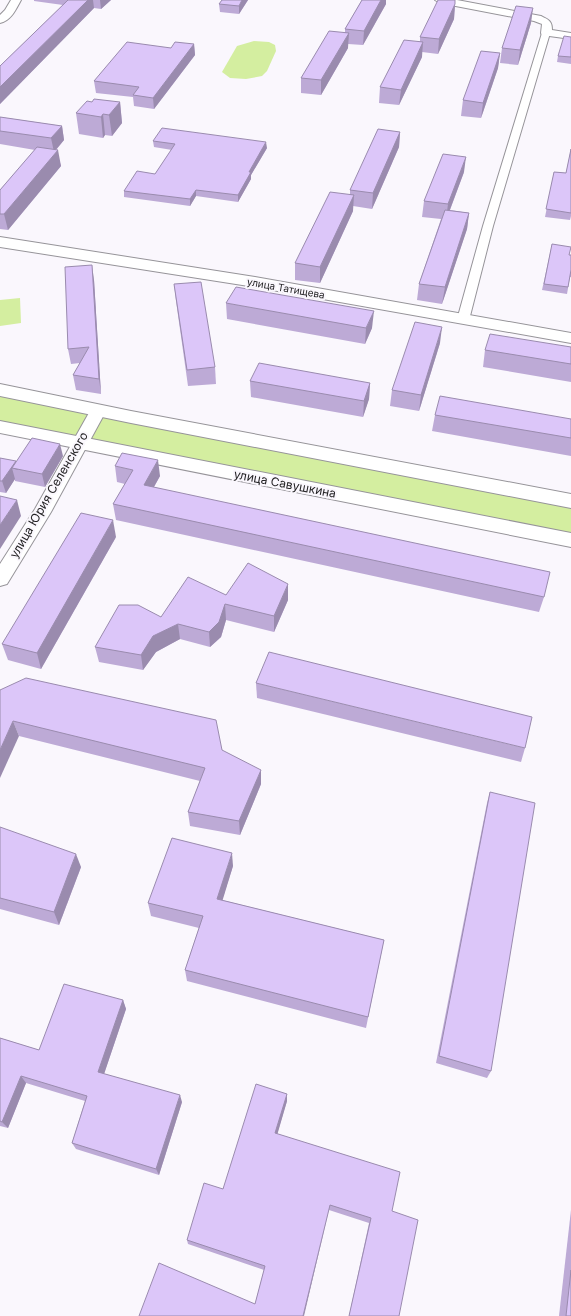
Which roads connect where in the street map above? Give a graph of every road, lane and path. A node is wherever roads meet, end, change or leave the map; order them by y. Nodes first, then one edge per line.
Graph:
1 (16, 0) edge
2 (440, 0) edge
3 (0, 20) edge
4 (546, 33) junction
5 (571, 36) edge
6 (0, 242) edge
7 (463, 320) junction
8 (571, 338) edge
9 (0, 390) edge
10 (98, 411) junction
11 (0, 427) edge
12 (80, 444) junction
13 (571, 501) edge
14 (571, 540) edge
15 (0, 579) edge

1 - 3 street
2 - 4 street
4 - 5 street
4 - 7 street
6 - 7 main road, улица Татищева
7 - 8 main road, улица Татищева
9 - 10 main road
10 - 12 street, улица Юрия Селенского
10 - 13 main road
11 - 12 main road, улица Савушкина
12 - 14 main road, улица Савушкина
12 - 15 street, улица Юрия Селенского

